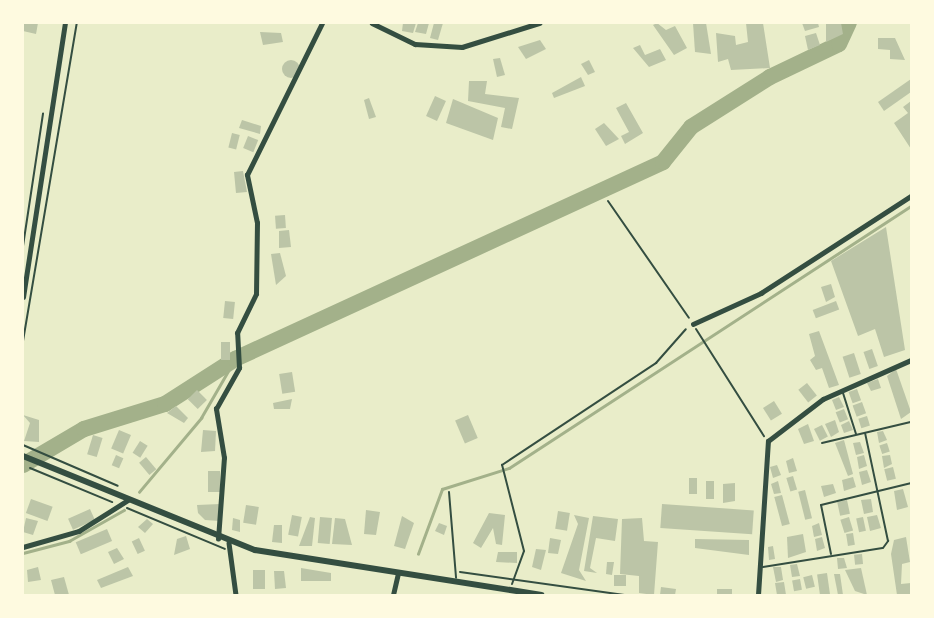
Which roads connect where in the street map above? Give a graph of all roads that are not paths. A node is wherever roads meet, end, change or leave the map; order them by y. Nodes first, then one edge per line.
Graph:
1 (65, 23) edge
2 (322, 23) edge
3 (372, 23) edge
4 (539, 23) edge
5 (911, 196) edge
6 (25, 272) edge
7 (23, 297) edge
8 (694, 325) road end
9 (911, 360) edge
10 (842, 390) junction
11 (911, 422) edge
12 (865, 433) junction
13 (856, 435) junction
14 (822, 443) dead end
15 (24, 456) edge
16 (911, 483) edge
17 (877, 489) junction
18 (449, 492) dead end
19 (128, 500) junction
20 (218, 539) junction
21 (229, 543) junction
22 (23, 547) edge
23 (831, 555) junction
24 (762, 568) junction
25 (401, 574) junction
26 (456, 582) junction
27 (236, 595) edge
28 (393, 595) edge
29 (541, 595) edge
30 (758, 595) edge

1 - 6 street
2 - 20 street
3 - 4 street
5 - 8 street
6 - 7 street
9 - 10 street
10 - 13 lane
10 - 24 street
11 - 12 lane
12 - 13 lane
12 - 17 lane
13 - 14 lane
15 - 19 main road
16 - 17 lane
17 - 23 lane
17 - 23 lane
18 - 26 lane
19 - 20 main road
19 - 22 street
20 - 21 main road
21 - 25 main road
21 - 27 street
23 - 24 lane
24 - 30 street
25 - 26 main road
25 - 28 street
26 - 29 main road

